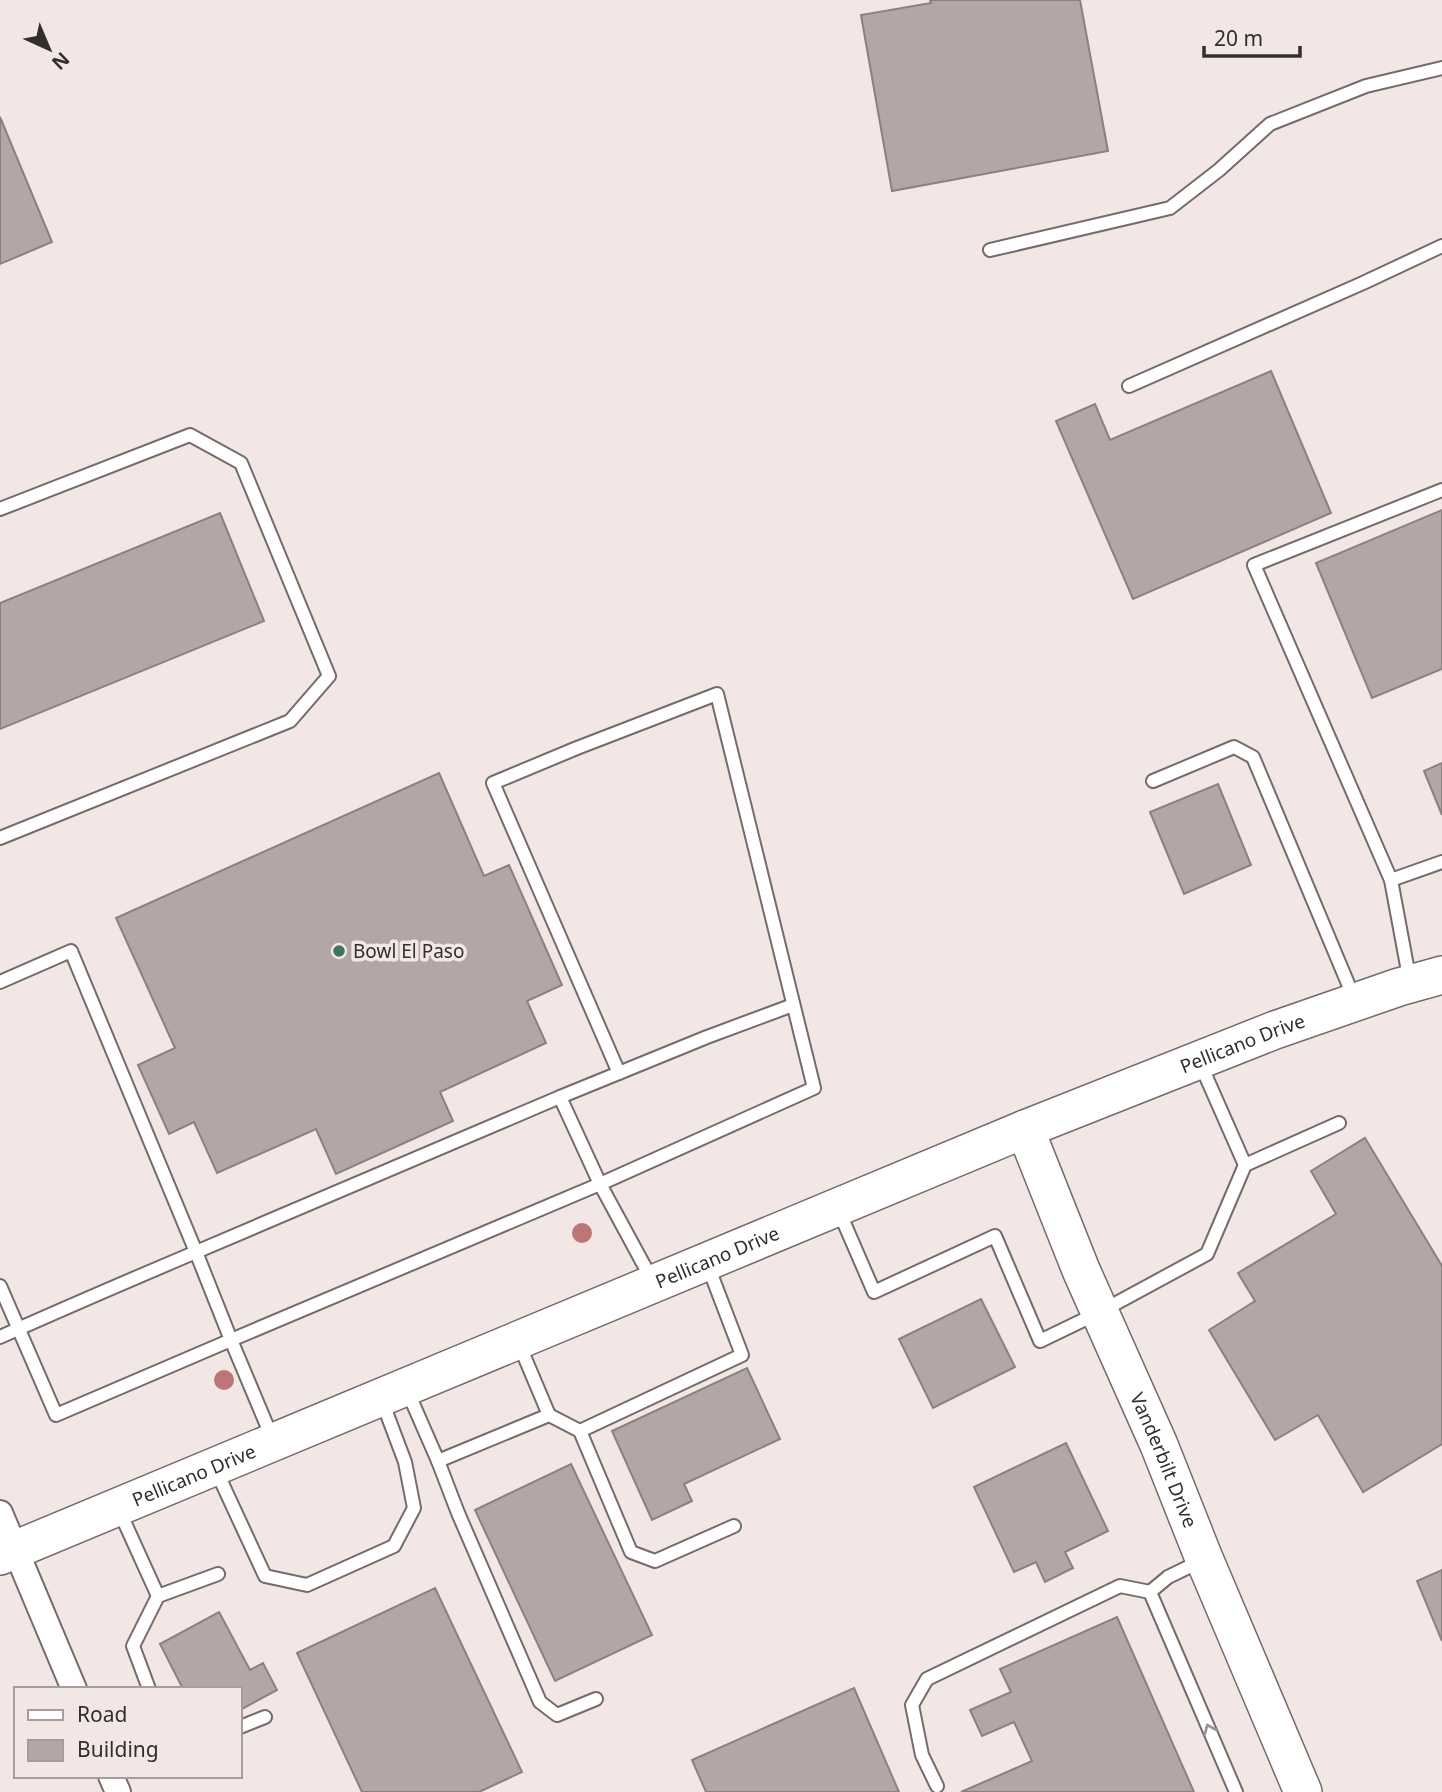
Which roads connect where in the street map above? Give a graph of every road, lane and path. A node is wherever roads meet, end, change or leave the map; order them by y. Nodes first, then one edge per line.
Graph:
1 (1442, 68) edge
2 (1442, 246) edge
3 (990, 250) dead end
4 (1129, 386) dead end
5 (1442, 490) edge
6 (0, 509) edge
7 (1153, 780) dead end
8 (0, 838) edge
9 (1442, 862) edge
10 (1391, 880) junction
11 (1426, 979) edge
12 (0, 982) edge
13 (1356, 1002) junction
14 (793, 1005) junction
15 (1199, 1060) junction
16 (619, 1073) junction
17 (559, 1097) junction
18 (1339, 1123) dead end
19 (1025, 1129) junction
20 (1245, 1165) junction
21 (600, 1184) junction
22 (837, 1208) junction
23 (196, 1252) junction
24 (706, 1262) junction
25 (654, 1284) junction
26 (0, 1286) edge
27 (1100, 1312) junction
28 (18, 1329) junction
29 (0, 1338) edge
30 (231, 1339) junction
31 (517, 1340) junction
32 (393, 1392) junction
33 (549, 1415) junction
34 (580, 1431) junction
35 (274, 1442) junction
36 (438, 1461) junction
37 (215, 1466) junction
38 (117, 1507) junction
39 (0, 1513) edge
40 (734, 1526) dead end
41 (8, 1553) edge
42 (1204, 1560) junction
43 (218, 1574) dead end
44 (1150, 1592) junction
45 (158, 1596) junction
46 (73, 1687) edge
47 (148, 1687) edge
48 (596, 1699) dead end
49 (265, 1717) dead end
50 (242, 1726) edge
51 (937, 1786) dead end
52 (1236, 1792) edge
53 (1303, 1792) edge

1 - 3 lane
2 - 4 lane
5 - 10 lane
6 - 8 lane
7 - 13 lane
9 - 10 lane
10 - 11 lane
11 - 13 street, Pellicano Drive
12 - 23 lane
13 - 15 street, Pellicano Drive
14 - 16 lane
14 - 16 lane
14 - 21 lane
15 - 19 street, Pellicano Drive
15 - 20 lane
16 - 17 lane
17 - 21 lane
17 - 23 lane
18 - 20 lane
19 - 22 street, Pellicano Drive
19 - 27 street, Vanderbilt Drive
20 - 27 lane
21 - 25 lane
21 - 30 lane
22 - 24 street, Pellicano Drive
22 - 27 lane
23 - 28 lane
23 - 30 lane
24 - 25 street, Pellicano Drive
24 - 34 lane
25 - 31 street, Pellicano Drive
26 - 28 lane
27 - 42 street, Vanderbilt Drive
28 - 29 lane
28 - 30 lane
30 - 35 lane
31 - 32 street, Pellicano Drive
31 - 33 lane
32 - 35 street, Pellicano Drive
32 - 36 lane
32 - 37 lane
33 - 34 lane
33 - 36 lane
34 - 40 lane
35 - 37 street, Pellicano Drive
36 - 48 lane
37 - 38 street, Pellicano Drive
38 - 41 street, Pellicano Drive
38 - 45 lane
39 - 41 street
41 - 46 street
42 - 44 lane
42 - 53 street, Vanderbilt Drive
43 - 45 lane
44 - 51 lane
52 -> 44 lane
45 - 47 lane
49 - 50 lane

